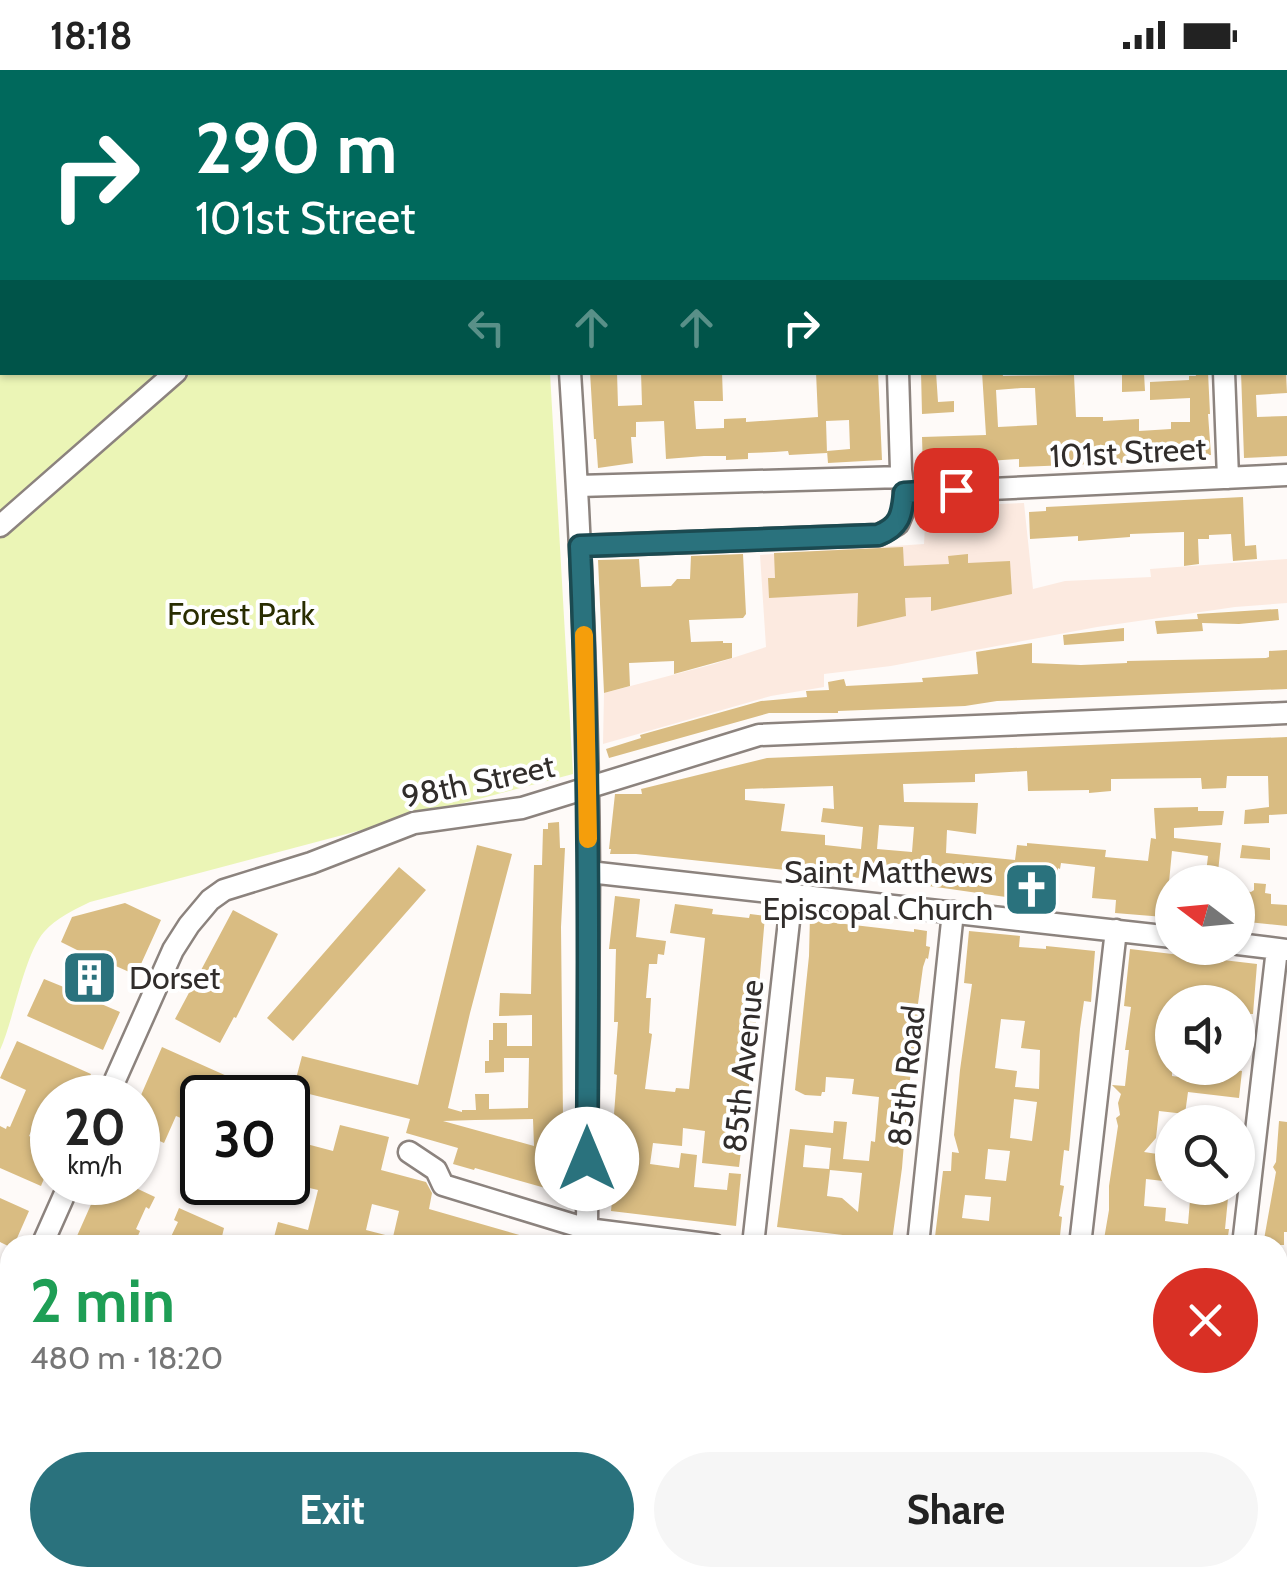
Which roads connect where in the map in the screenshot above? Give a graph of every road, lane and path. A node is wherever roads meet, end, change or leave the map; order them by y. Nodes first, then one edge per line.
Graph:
1 (173, 375) edge
2 (570, 375) edge
3 (898, 375) edge
4 (1224, 375) edge
5 (1287, 476) edge
6 (1228, 478) junction
7 (903, 485) junction
8 (578, 486) junction
9 (0, 526) edge
10 (580, 546) junction
11 (1287, 713) edge
12 (587, 786) junction
13 (589, 872) junction
14 (792, 894) junction
15 (953, 912) junction
16 (1116, 930) junction
17 (1155, 935) edge
18 (1255, 946) edge
19 (1282, 950) edge
20 (117, 1075) edge
21 (409, 1152) dead end
22 (60, 1205) edge
23 (46, 1235) edge
24 (580, 1235) edge
25 (586, 1235) edge
26 (754, 1235) edge
27 (919, 1235) edge
28 (1081, 1235) edge
29 (1244, 1235) edge

1 - 9 street
2 - 8 street
3 - 7 street
4 - 6 street
5 - 6 street, 101st Street
6 - 7 street, 101st Street
7 - 8 street, 101st Street
7 - 10 street
8 - 10 street
10 - 12 street
11 - 12 street, 98th Street
12 - 13 street
12 - 20 street, 98th Street
13 - 14 street
13 - 25 street
14 - 15 street
14 - 26 street, 85th Avenue
15 - 16 street
15 - 27 street, 85th Road
16 - 17 street
16 - 28 street
18 - 19 street
19 - 29 street
21 - 24 street
22 - 23 street

